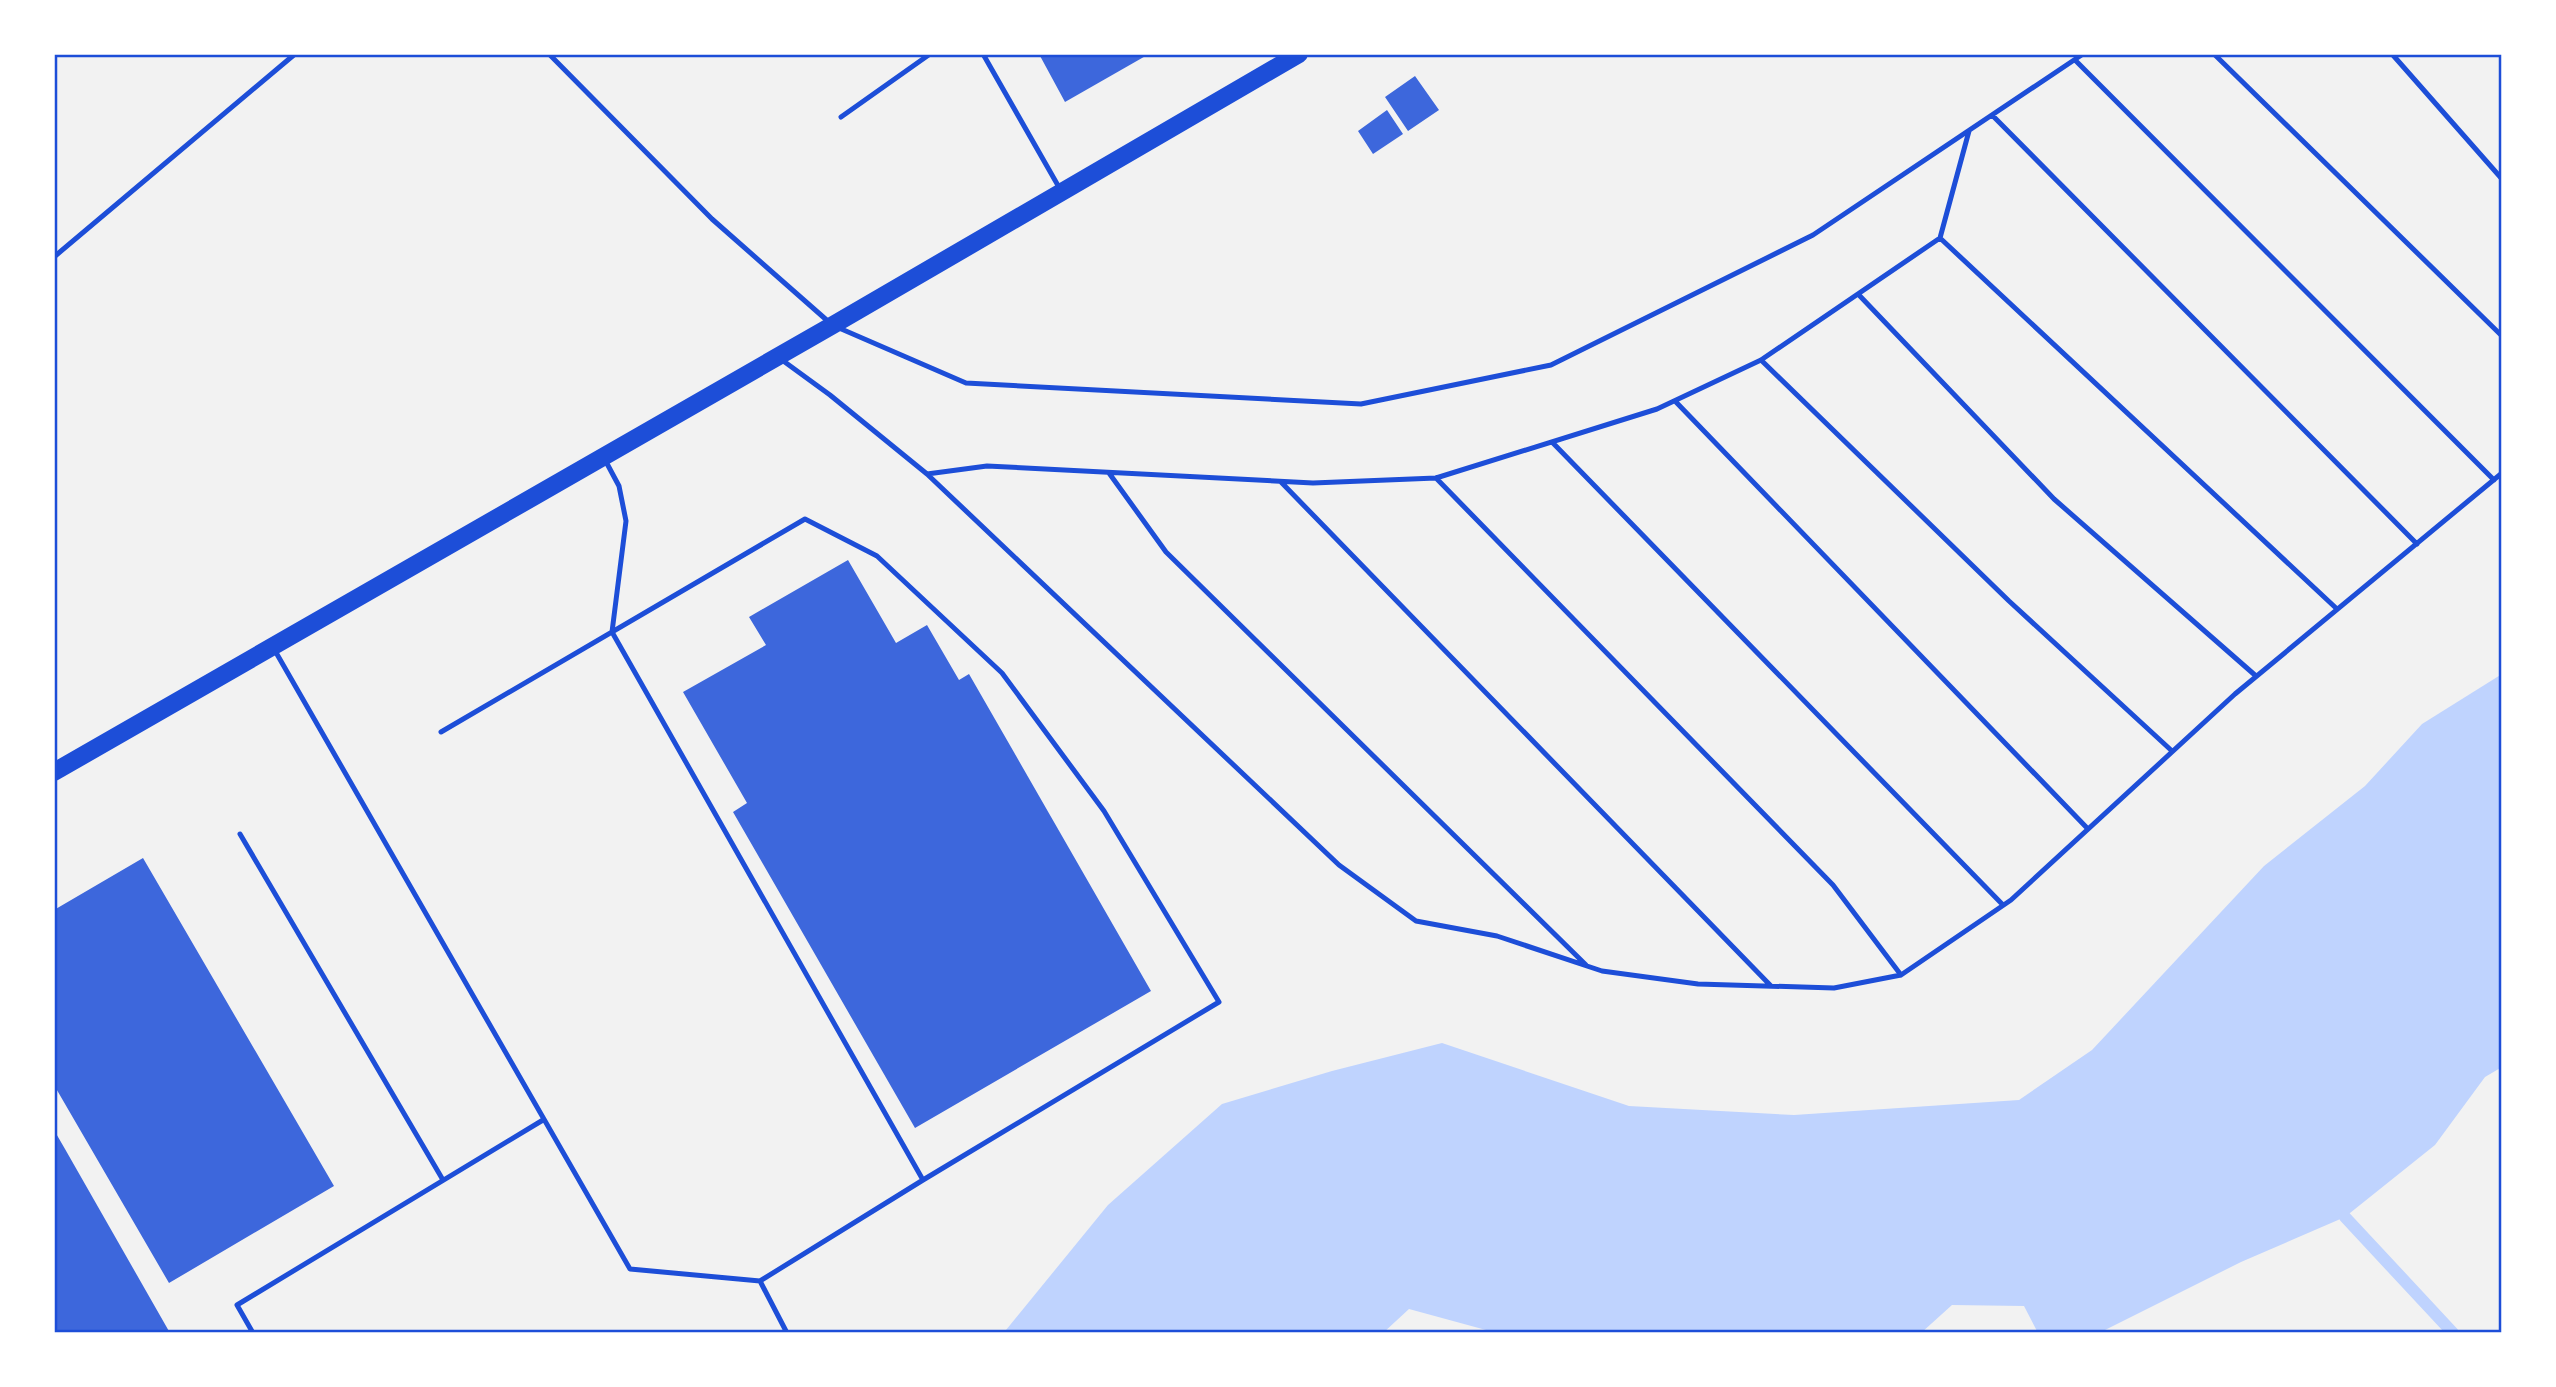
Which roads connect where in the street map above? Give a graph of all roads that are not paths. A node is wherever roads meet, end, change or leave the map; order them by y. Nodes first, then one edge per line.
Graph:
1 (295, 54) edge
2 (550, 54) edge
3 (930, 54) edge
4 (983, 54) edge
5 (1299, 54) edge
6 (2083, 54) edge
7 (2214, 54) edge
8 (2392, 54) edge
9 (2075, 60) junction
10 (1992, 115) junction
11 (841, 117) dead end
12 (1970, 130) junction
13 (2502, 179) edge
14 (1062, 192) junction
15 (1940, 238) junction
16 (54, 257) edge
17 (1858, 294) junction
18 (833, 325) junction
19 (2502, 336) edge
20 (778, 356) junction
21 (1762, 360) junction
22 (1675, 401) junction
23 (1552, 442) junction
24 (603, 457) junction
25 (1109, 473) junction
26 (927, 474) junction
27 (2502, 474) edge
28 (1436, 478) junction
29 (2494, 480) junction
30 (1280, 482) junction
31 (2417, 544) junction
32 (2337, 609) junction
33 (612, 632) junction
34 (273, 646) junction
35 (2256, 676) junction
36 (441, 732) dead end
37 (2172, 751) junction
38 (54, 772) edge
39 (2088, 829) junction
40 (240, 834) dead end
41 (2003, 905) junction
42 (1586, 965) junction
43 (1901, 975) junction
44 (1771, 986) junction
45 (543, 1120) junction
46 (443, 1180) junction
47 (923, 1180) junction
48 (760, 1281) junction
49 (253, 1333) edge
50 (787, 1333) edge

1 - 16 lane
2 - 18 lane
3 - 11 lane
4 - 14 lane
5 - 14 main road
6 - 9 lane
7 - 19 lane
8 - 13 lane
9 - 10 lane
9 - 29 lane
10 - 12 lane
10 - 31 lane
12 - 15 lane
12 - 18 lane
14 - 18 main road
15 - 17 lane
15 - 32 lane
17 - 21 lane
17 - 35 lane
18 - 20 main road
20 - 24 main road
20 - 26 lane
21 - 22 lane
21 - 37 lane
22 - 23 lane
22 - 39 lane
23 - 28 lane
23 - 41 lane
24 - 33 lane
24 - 34 main road
25 - 26 lane
25 - 30 lane
25 - 42 lane
26 - 42 lane
27 - 29 lane
28 - 30 lane
28 - 43 lane
29 - 31 lane
30 - 44 lane
31 - 32 lane
32 - 35 lane
33 - 36 lane
33 - 47 lane
33 - 47 lane
34 - 38 main road
34 - 45 lane
35 - 37 lane
37 - 39 lane
39 - 41 lane
40 - 46 lane
41 - 43 lane
42 - 44 lane
43 - 44 lane
45 - 46 lane
45 - 48 lane
46 - 49 lane
47 - 48 lane
48 - 50 lane

